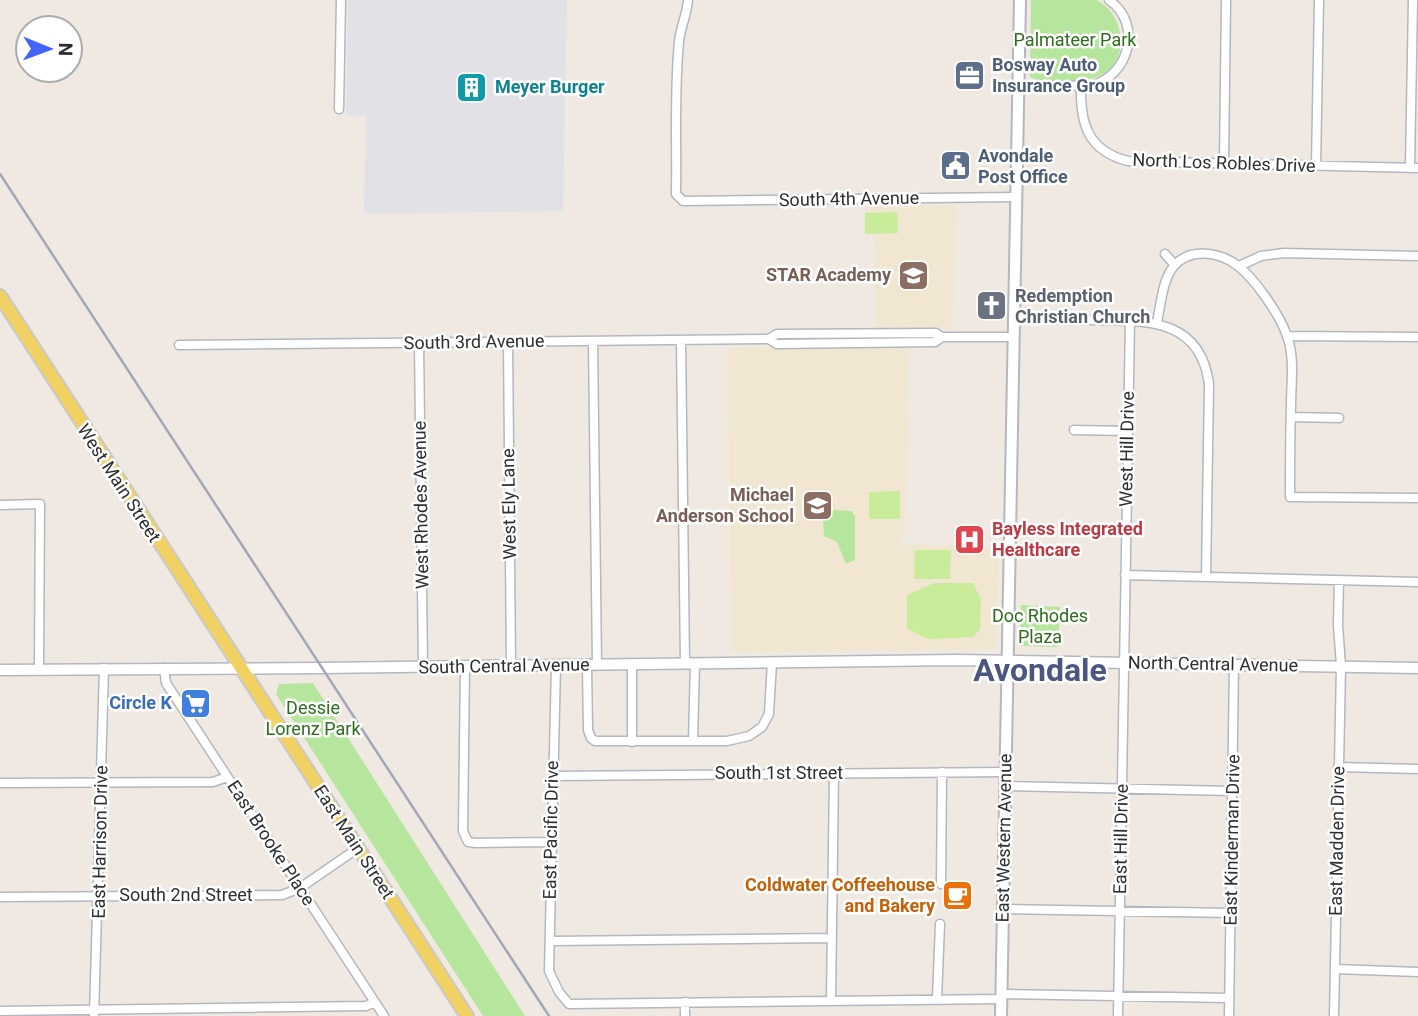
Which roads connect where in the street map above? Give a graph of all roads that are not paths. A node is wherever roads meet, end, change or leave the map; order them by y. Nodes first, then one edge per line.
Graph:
1 (341, 0) edge
2 (688, 0) edge
3 (1020, 0) edge
4 (1109, 0) edge
5 (1226, 0) edge
6 (1320, 0) edge
7 (1413, 0) edge
8 (1018, 85) junction
9 (1081, 86) junction
10 (339, 109) dead end
11 (1224, 163) junction
12 (1316, 166) junction
13 (1414, 167) edge
14 (1015, 197) junction
15 (1166, 254) dead end
16 (1418, 256) edge
17 (1175, 265) junction
18 (1239, 266) junction
19 (0, 296) edge
20 (1014, 318) junction
21 (1130, 321) junction
22 (1157, 322) junction
23 (1287, 336) junction
24 (1014, 337) junction
25 (1418, 337) edge
26 (681, 340) junction
27 (593, 341) junction
28 (508, 342) junction
29 (419, 343) junction
30 (180, 345) dead end
31 (1291, 417) junction
32 (1339, 418) dead end
33 (1074, 430) dead end
34 (1128, 431) junction
35 (1418, 498) edge
36 (0, 505) edge
37 (1125, 575) junction
38 (1206, 577) junction
39 (1339, 580) junction
40 (1418, 582) edge
41 (1008, 660) junction
42 (772, 662) junction
43 (1124, 662) junction
44 (632, 664) junction
45 (690, 664) junction
46 (1234, 664) junction
47 (556, 665) junction
48 (592, 665) junction
49 (465, 666) junction
50 (511, 666) junction
51 (1341, 666) junction
52 (423, 667) junction
53 (104, 668) junction
54 (164, 668) junction
55 (240, 668) junction
56 (1418, 668) edge
57 (39, 669) junction
58 (0, 670) edge
59 (632, 741) junction
60 (693, 741) junction
61 (1338, 767) junction
62 (1418, 769) edge
63 (942, 772) junction
64 (1006, 772) junction
65 (834, 773) junction
66 (552, 776) junction
67 (227, 777) junction
68 (101, 782) junction
69 (0, 783) edge
70 (1005, 786) junction
71 (1122, 789) junction
72 (1233, 791) junction
73 (551, 842) junction
74 (358, 848) junction
75 (941, 884) dead end
76 (300, 888) junction
77 (99, 896) junction
78 (0, 897) edge
79 (1003, 909) junction
80 (1120, 913) junction
81 (1231, 914) junction
82 (940, 924) dead end
83 (831, 939) junction
84 (550, 942) junction
85 (1335, 970) junction
86 (1418, 972) edge
87 (1001, 996) junction
88 (1119, 996) junction
89 (1229, 998) junction
90 (937, 999) junction
91 (831, 1000) junction
92 (375, 1002) junction
93 (685, 1002) junction
94 (0, 1011) edge
95 (94, 1013) edge
96 (384, 1016) edge
97 (467, 1016) edge
98 (685, 1016) edge
99 (1001, 1016) edge
100 (1118, 1016) edge
101 (1229, 1016) edge
102 (1335, 1016) edge

1 - 10 street
2 - 14 street, South 4th Avenue
3 - 8 main road
4 - 9 street
5 - 11 street
6 - 12 street
7 - 13 street
8 - 9 street
8 - 14 main road
9 - 11 street, North Los Robles Drive
11 - 12 street, North Los Robles Drive
12 - 13 street, North Los Robles Drive
14 - 20 main road, East Western Avenue
15 - 17 street
16 - 18 street
17 - 18 street
17 - 22 street
18 - 23 street
19 - 55 main road, West Main Street
20 - 21 street
20 - 24 main road, East Western Avenue
21 - 22 street
21 - 34 street, West Hill Drive
22 - 38 street
23 - 25 street
23 - 31 street
24 - 26 street, South 3rd Avenue
24 - 41 main road, East Western Avenue
26 - 27 street, South 3rd Avenue
26 - 45 street
27 - 28 street, South 3rd Avenue
27 - 48 street
28 - 29 street, South 3rd Avenue
28 - 50 street, West Ely Lane
29 - 30 street, South 3rd Avenue
29 - 52 street, West Rhodes Avenue
31 - 32 street
31 - 35 street
33 - 34 street
34 - 37 street, West Hill Drive
36 - 57 street
37 - 38 street
37 - 43 street, West Hill Drive
38 - 39 street
39 - 40 street
39 - 51 street, East Madden Drive
41 - 42 street, South Central Avenue
41 - 43 street, North Central Avenue
41 - 64 main road, East Western Avenue
42 - 45 street, South Central Avenue
42 - 60 street
43 - 46 street, North Central Avenue
43 - 71 street, East Hill Drive
44 - 45 street, South Central Avenue
44 - 48 street, South Central Avenue
44 - 59 street
45 - 60 street
46 - 51 street, North Central Avenue
46 - 72 street, East Kinderman Drive
47 - 48 street, South Central Avenue
47 - 50 street, South Central Avenue
47 - 66 street, East Pacific Drive
48 - 59 street
49 - 50 street, South Central Avenue
49 - 52 street, South Central Avenue
49 - 73 street
51 - 56 street, North Central Avenue
51 - 61 street, East Madden Drive
52 - 55 street, South Central Avenue
53 - 54 street, South Central Avenue
53 - 57 street, South Central Avenue
53 - 68 street, East Harrison Drive
54 - 55 street, South Central Avenue
54 - 67 street, East Brooke Place
55 - 74 main road, East Main Street
57 - 58 street, South Central Avenue
59 - 60 street
61 - 62 street
61 - 85 street, East Madden Drive
63 - 64 street, South 1st Street
63 - 65 street, South 1st Street
63 - 75 street
64 - 70 main road, East Western Avenue
65 - 66 street, South 1st Street
65 - 83 street
66 - 73 street, East Pacific Drive
67 - 68 street
67 - 76 street, East Brooke Place
68 - 69 street
68 - 77 street, East Harrison Drive
70 - 71 street
70 - 79 main road, East Western Avenue
71 - 72 street
71 - 80 street, East Hill Drive
72 - 81 street, East Kinderman Drive
73 - 84 street, East Pacific Drive
74 - 76 street, South 2nd Street
74 - 97 main road, East Main Street
76 - 77 street, South 2nd Street
76 - 92 street, East Brooke Place
77 - 78 street, South 2nd Street
77 - 95 street, East Harrison Drive
79 - 80 street
79 - 87 main road, East Western Avenue
80 - 81 street
80 - 88 street, East Hill Drive
81 - 89 street, East Kinderman Drive
82 - 90 street
83 - 84 street
83 - 91 street
84 - 93 street, East Pacific Drive
85 - 86 street
85 - 102 street, East Madden Drive
87 - 88 street
87 - 90 street
87 - 99 main road, East Western Avenue
88 - 89 street
88 - 100 street, East Hill Drive
89 - 101 street, East Kinderman Drive
90 - 91 street
91 - 93 street
92 - 95 street
92 - 96 street, East Brooke Place
93 - 98 street
94 - 95 street

